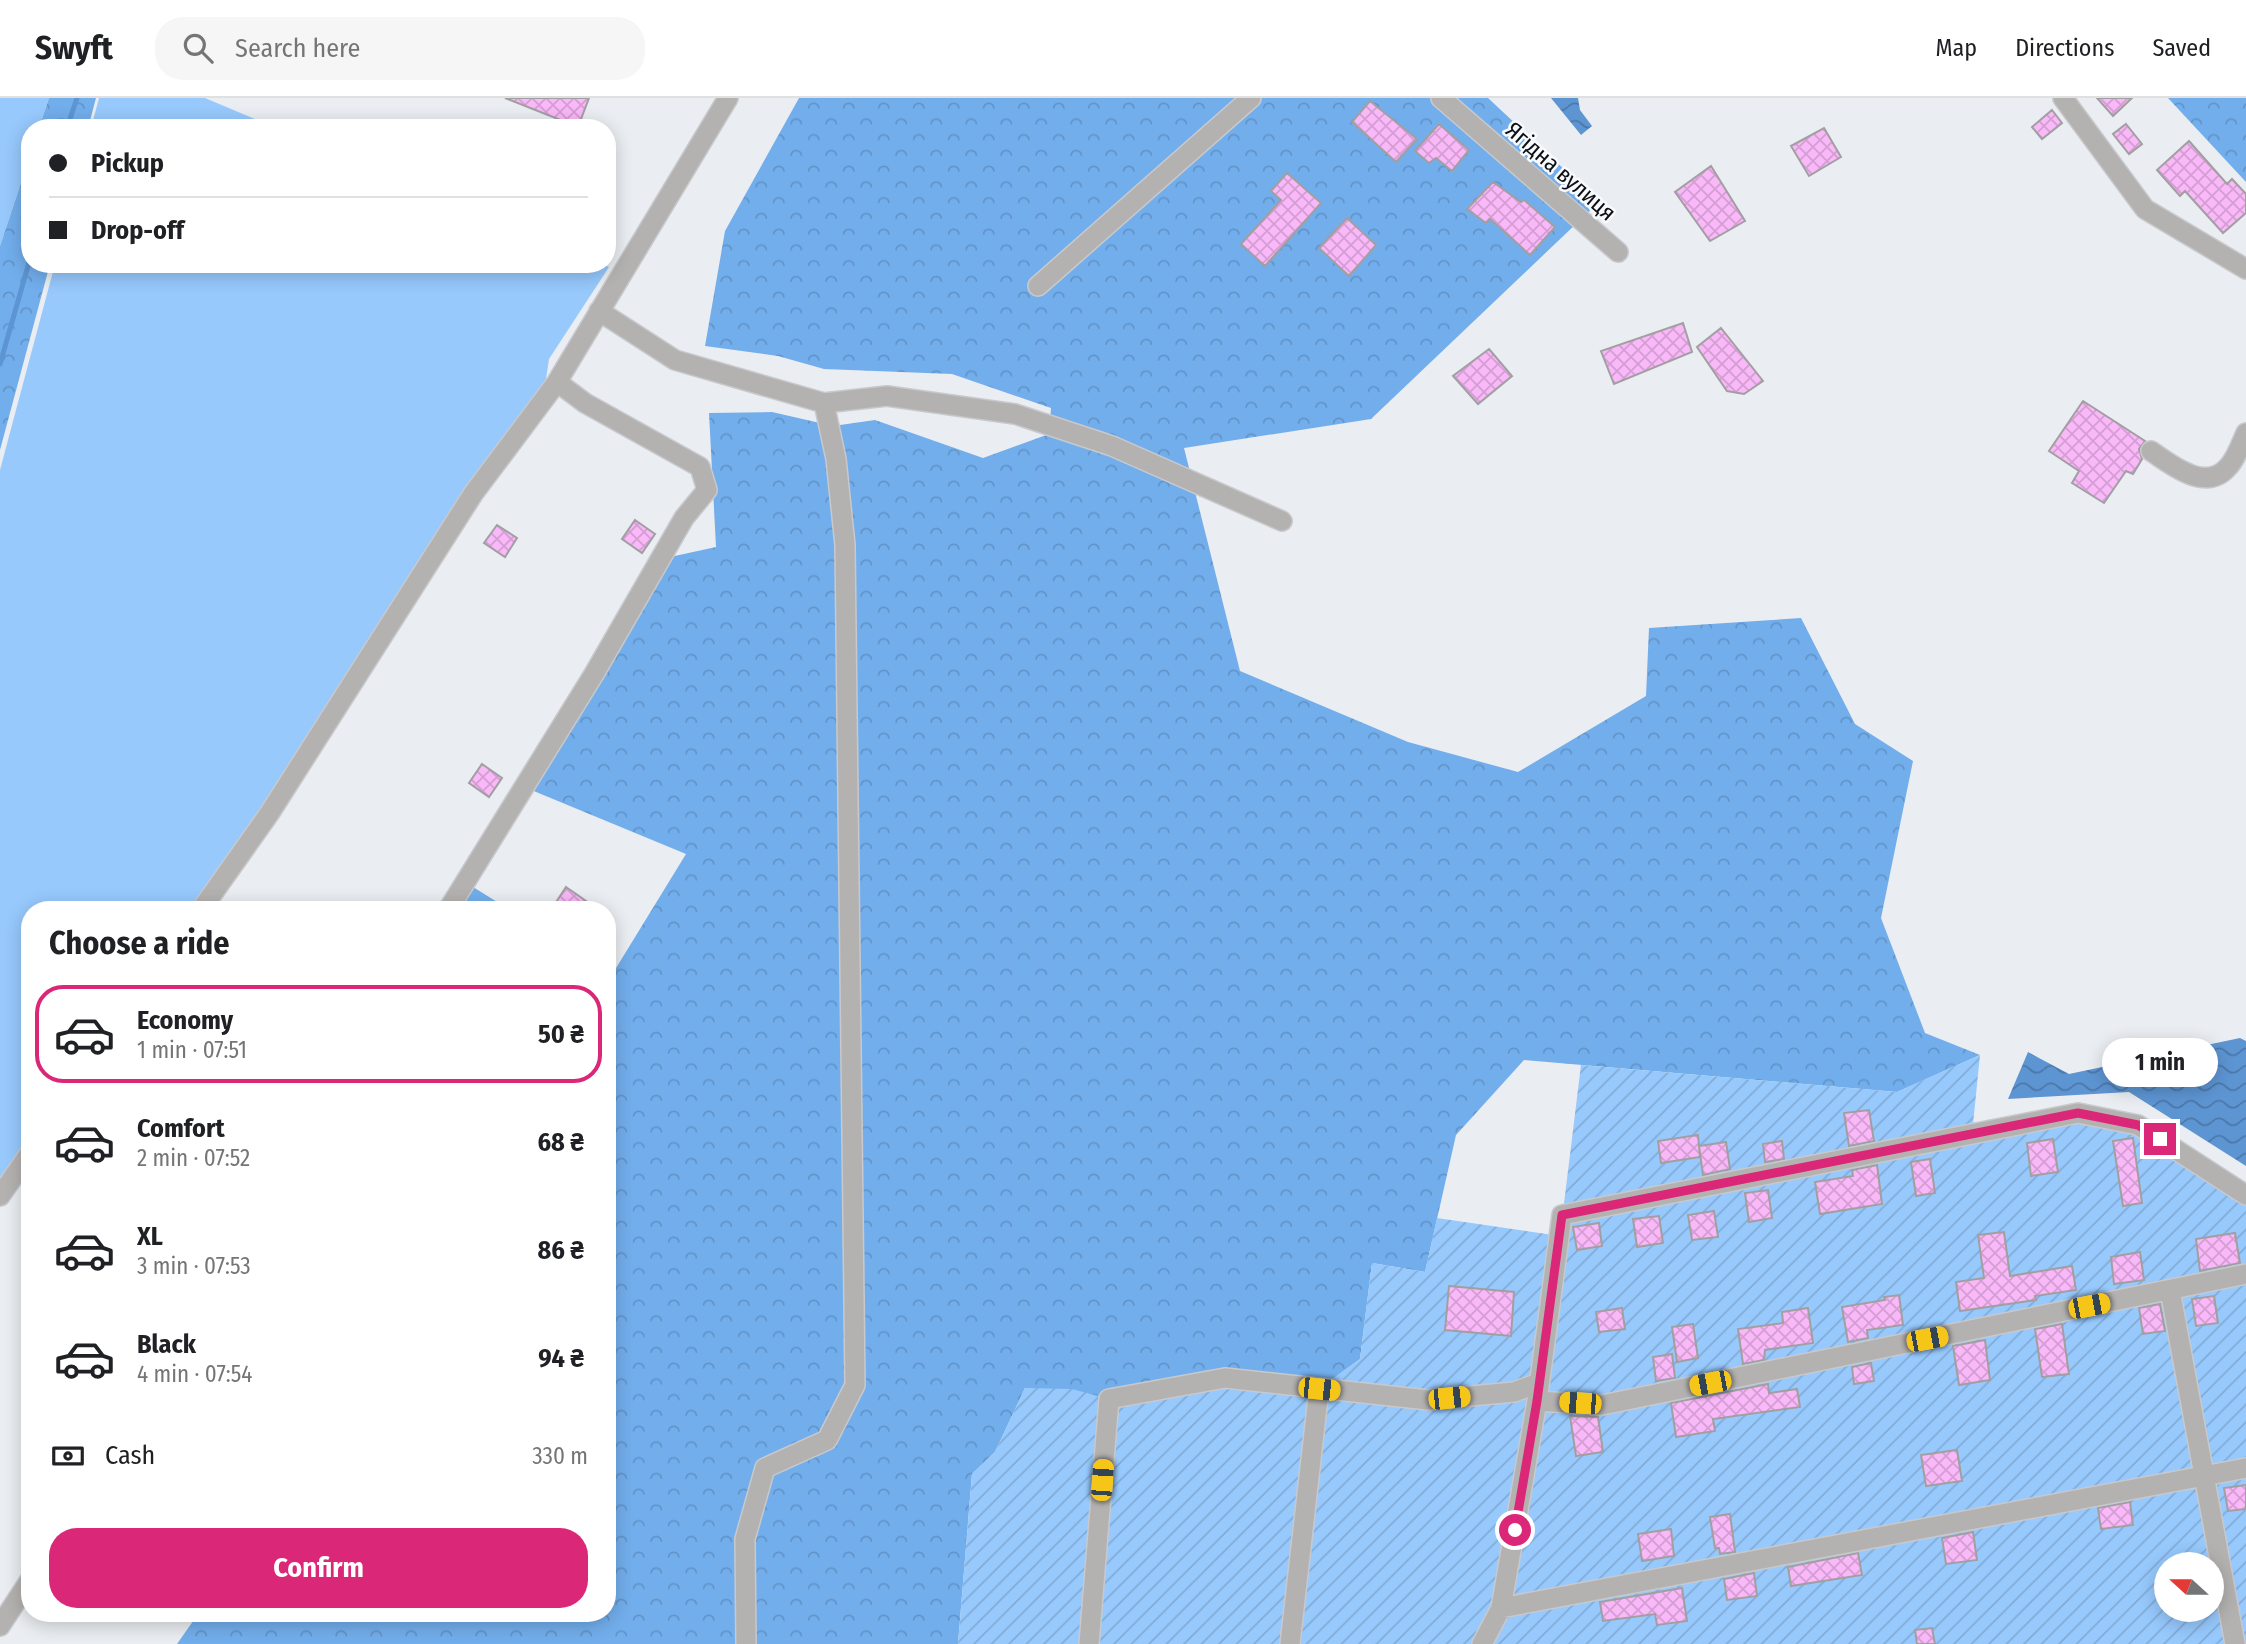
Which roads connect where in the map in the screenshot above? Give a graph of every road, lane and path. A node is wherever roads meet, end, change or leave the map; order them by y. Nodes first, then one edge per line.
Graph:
1 (728, 98) edge
2 (1251, 98) edge
3 (1441, 98) edge
4 (2063, 98) edge
5 (1618, 252) dead end
6 (2246, 269) edge
7 (1038, 286) dead end
8 (600, 312) junction
9 (557, 382) junction
10 (824, 403) junction
11 (2246, 433) edge
12 (2151, 451) dead end
13 (1282, 521) dead end
14 (207, 901) edge
15 (454, 901) edge
16 (21, 1166) edge
17 (2246, 1195) edge
18 (0, 1196) edge
19 (2246, 1274) edge
20 (2170, 1290) junction
21 (1319, 1389) junction
22 (1538, 1392) junction
23 (2246, 1468) edge
24 (2206, 1476) junction
25 (21, 1594) edge
26 (1501, 1608) junction
27 (0, 1626) edge
28 (746, 1644) edge
29 (1089, 1644) edge
30 (1290, 1644) edge
31 (1482, 1644) edge
32 (2235, 1644) edge

1 - 8 street
2 - 7 street
3 - 5 street, Ягідна вулиця
4 - 6 street
8 - 9 street
8 - 10 street
9 - 14 street
9 - 15 street
10 - 13 street
10 - 28 street
11 - 12 street
16 - 18 street
17 - 22 street
19 - 20 street
20 - 22 street
20 - 24 street
21 - 22 street
21 - 29 street
21 - 30 street
22 - 26 street
23 - 24 street
24 - 26 street
24 - 32 street
25 - 27 street
26 - 31 street

